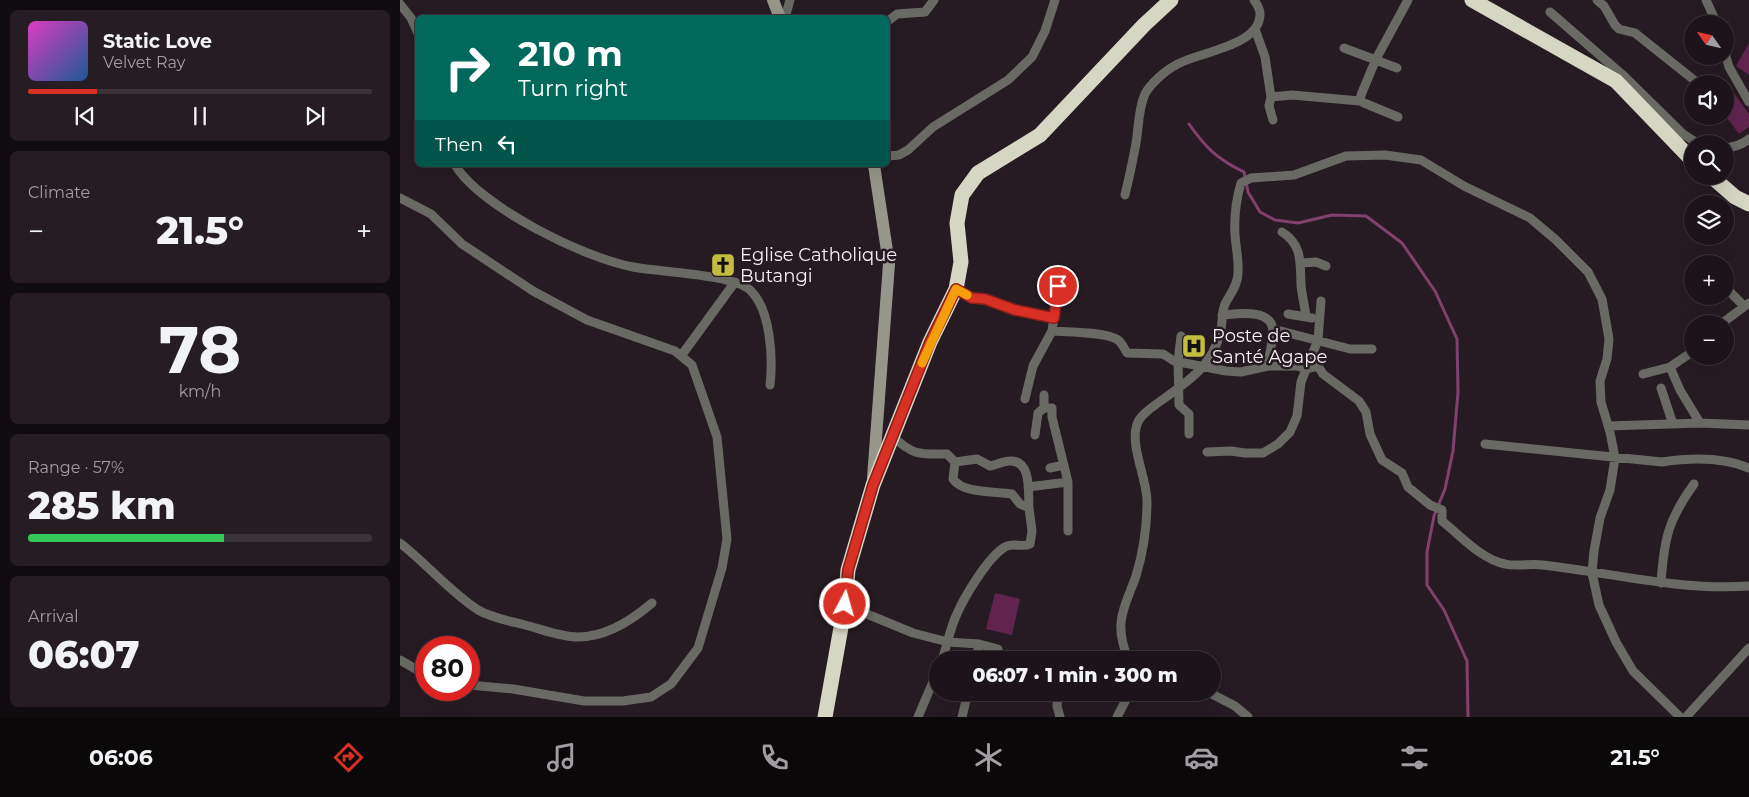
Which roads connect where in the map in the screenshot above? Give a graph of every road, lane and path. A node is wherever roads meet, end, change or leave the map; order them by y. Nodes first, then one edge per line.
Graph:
1 (773, 0) edge
2 (790, 0) edge
3 (934, 0) edge
4 (1055, 0) edge
5 (1172, 0) edge
6 (1254, 0) edge
7 (1408, 0) edge
8 (1472, 0) edge
9 (1597, 0) edge
10 (1706, 0) edge
11 (400, 4) edge
12 (1550, 12) dead end
13 (779, 15) edge
14 (786, 15) edge
15 (1713, 15) edge
16 (890, 19) edge
17 (415, 27) edge
18 (1255, 29) junction
19 (1344, 48) dead end
20 (1376, 59) junction
21 (1728, 65) edge
22 (1397, 68) dead end
23 (1687, 75) edge
24 (1272, 97) junction
25 (1360, 101) junction
26 (1749, 102) edge
27 (1398, 117) dead end
28 (1273, 120) dead end
29 (1685, 135) edge
30 (1749, 139) edge
31 (1734, 148) edge
32 (1684, 152) edge
33 (890, 156) edge
34 (456, 167) edge
35 (874, 167) edge
36 (1721, 185) edge
37 (1125, 195) dead end
38 (400, 198) edge
39 (1749, 204) edge
40 (1282, 232) dead end
41 (1301, 263) junction
42 (1326, 266) dead end
43 (735, 282) junction
44 (1058, 286) dead end
45 (956, 289) junction
46 (1734, 294) edge
47 (1321, 300) dead end
48 (1746, 304) edge
49 (1288, 314) dead end
50 (1222, 315) junction
51 (1732, 315) edge
52 (1306, 317) junction
53 (1054, 318) junction
54 (1319, 320) junction
55 (1273, 329) junction
56 (1052, 332) junction
57 (1181, 336) dead end
58 (1318, 340) junction
59 (1372, 348) dead end
60 (681, 356) junction
61 (1684, 357) edge
62 (1178, 362) junction
63 (1268, 366) junction
64 (1670, 367) junction
65 (1203, 368) junction
66 (1307, 369) junction
67 (1643, 374) dead end
68 (770, 385) dead end
69 (1661, 388) dead end
70 (1178, 389) junction
71 (1044, 394) dead end
72 (1025, 399) dead end
73 (1044, 408) junction
74 (1700, 423) junction
75 (1673, 424) junction
76 (1749, 425) edge
77 (1608, 426) junction
78 (1189, 434) dead end
79 (1035, 435) dead end
80 (892, 436) junction
81 (1485, 444) dead end
82 (1206, 452) dead end
83 (1615, 458) junction
84 (955, 462) junction
85 (1064, 465) junction
86 (1050, 468) dead end
87 (1749, 468) edge
88 (1068, 482) junction
89 (1694, 484) dead end
90 (873, 485) junction
91 (1028, 487) junction
92 (1029, 508) junction
93 (1068, 531) dead end
94 (400, 543) edge
95 (1592, 573) junction
96 (1661, 583) junction
97 (1749, 586) edge
98 (652, 602) dead end
99 (845, 604) junction
100 (948, 642) junction
101 (979, 644) junction
102 (1749, 648) edge
103 (998, 649) dead end
104 (945, 651) edge
105 (978, 651) edge
106 (1125, 651) edge
107 (400, 660) edge
108 (415, 669) edge
109 (480, 687) edge
110 (929, 691) edge
111 (1221, 699) edge
112 (966, 701) edge
113 (1057, 701) edge
114 (1125, 701) edge
115 (824, 717) edge
116 (918, 717) edge
117 (962, 717) edge
118 (1060, 717) edge
119 (1117, 717) edge
120 (1248, 717) edge
121 (1680, 717) edge
122 (1686, 717) edge

1 - 13 street
2 - 14 street
3 - 16 street
4 - 33 street
5 - 45 highway
6 - 18 street
7 - 20 street
8 - 32 highway
9 - 23 street
10 - 15 street
11 - 17 street
12 - 29 street
18 - 24 street
18 - 37 street
19 - 20 street
20 - 22 street
20 - 25 street
21 - 26 street
24 - 25 street
24 - 28 street
25 - 27 street
30 - 31 street
34 - 43 street
35 - 90 street
36 - 39 highway
38 - 60 street
40 - 41 street
41 - 42 street
41 - 52 street
43 - 60 street
43 - 68 street
44 - 53 street
45 - 53 street
45 - 80 highway
46 - 48 street
47 - 54 street
48 - 51 street
49 - 52 street
50 - 55 street
50 - 65 street
50 - 77 street
52 - 54 street
53 - 56 street
54 - 58 street
55 - 58 street
55 - 63 street
56 - 62 street
56 - 72 street
57 - 62 street
58 - 59 street
58 - 66 street
60 - 109 street
61 - 64 street
62 - 65 street
62 - 70 street
63 - 65 street
63 - 66 street
64 - 67 street
64 - 74 street
65 - 70 street
66 - 82 street
66 - 95 street
69 - 75 street
70 - 78 street
70 - 106 street
71 - 73 street
73 - 79 street
73 - 85 street
74 - 75 street
74 - 76 street
75 - 77 street
77 - 83 street
80 - 84 street
80 - 90 highway
81 - 83 street
83 - 87 street
83 - 95 street
84 - 91 street
84 - 92 street
85 - 86 street
85 - 88 street
88 - 91 street
88 - 93 street
89 - 96 street
90 - 99 highway
91 - 92 street
92 - 100 street
94 - 98 street
95 - 96 street
95 - 121 street
96 - 97 street
99 - 100 street
99 - 115 highway
100 - 101 street
100 - 104 street
101 - 103 street
101 - 105 street
102 - 122 street
107 - 108 street
110 - 116 street
111 - 120 street
112 - 117 street
113 - 118 street
114 - 119 street

